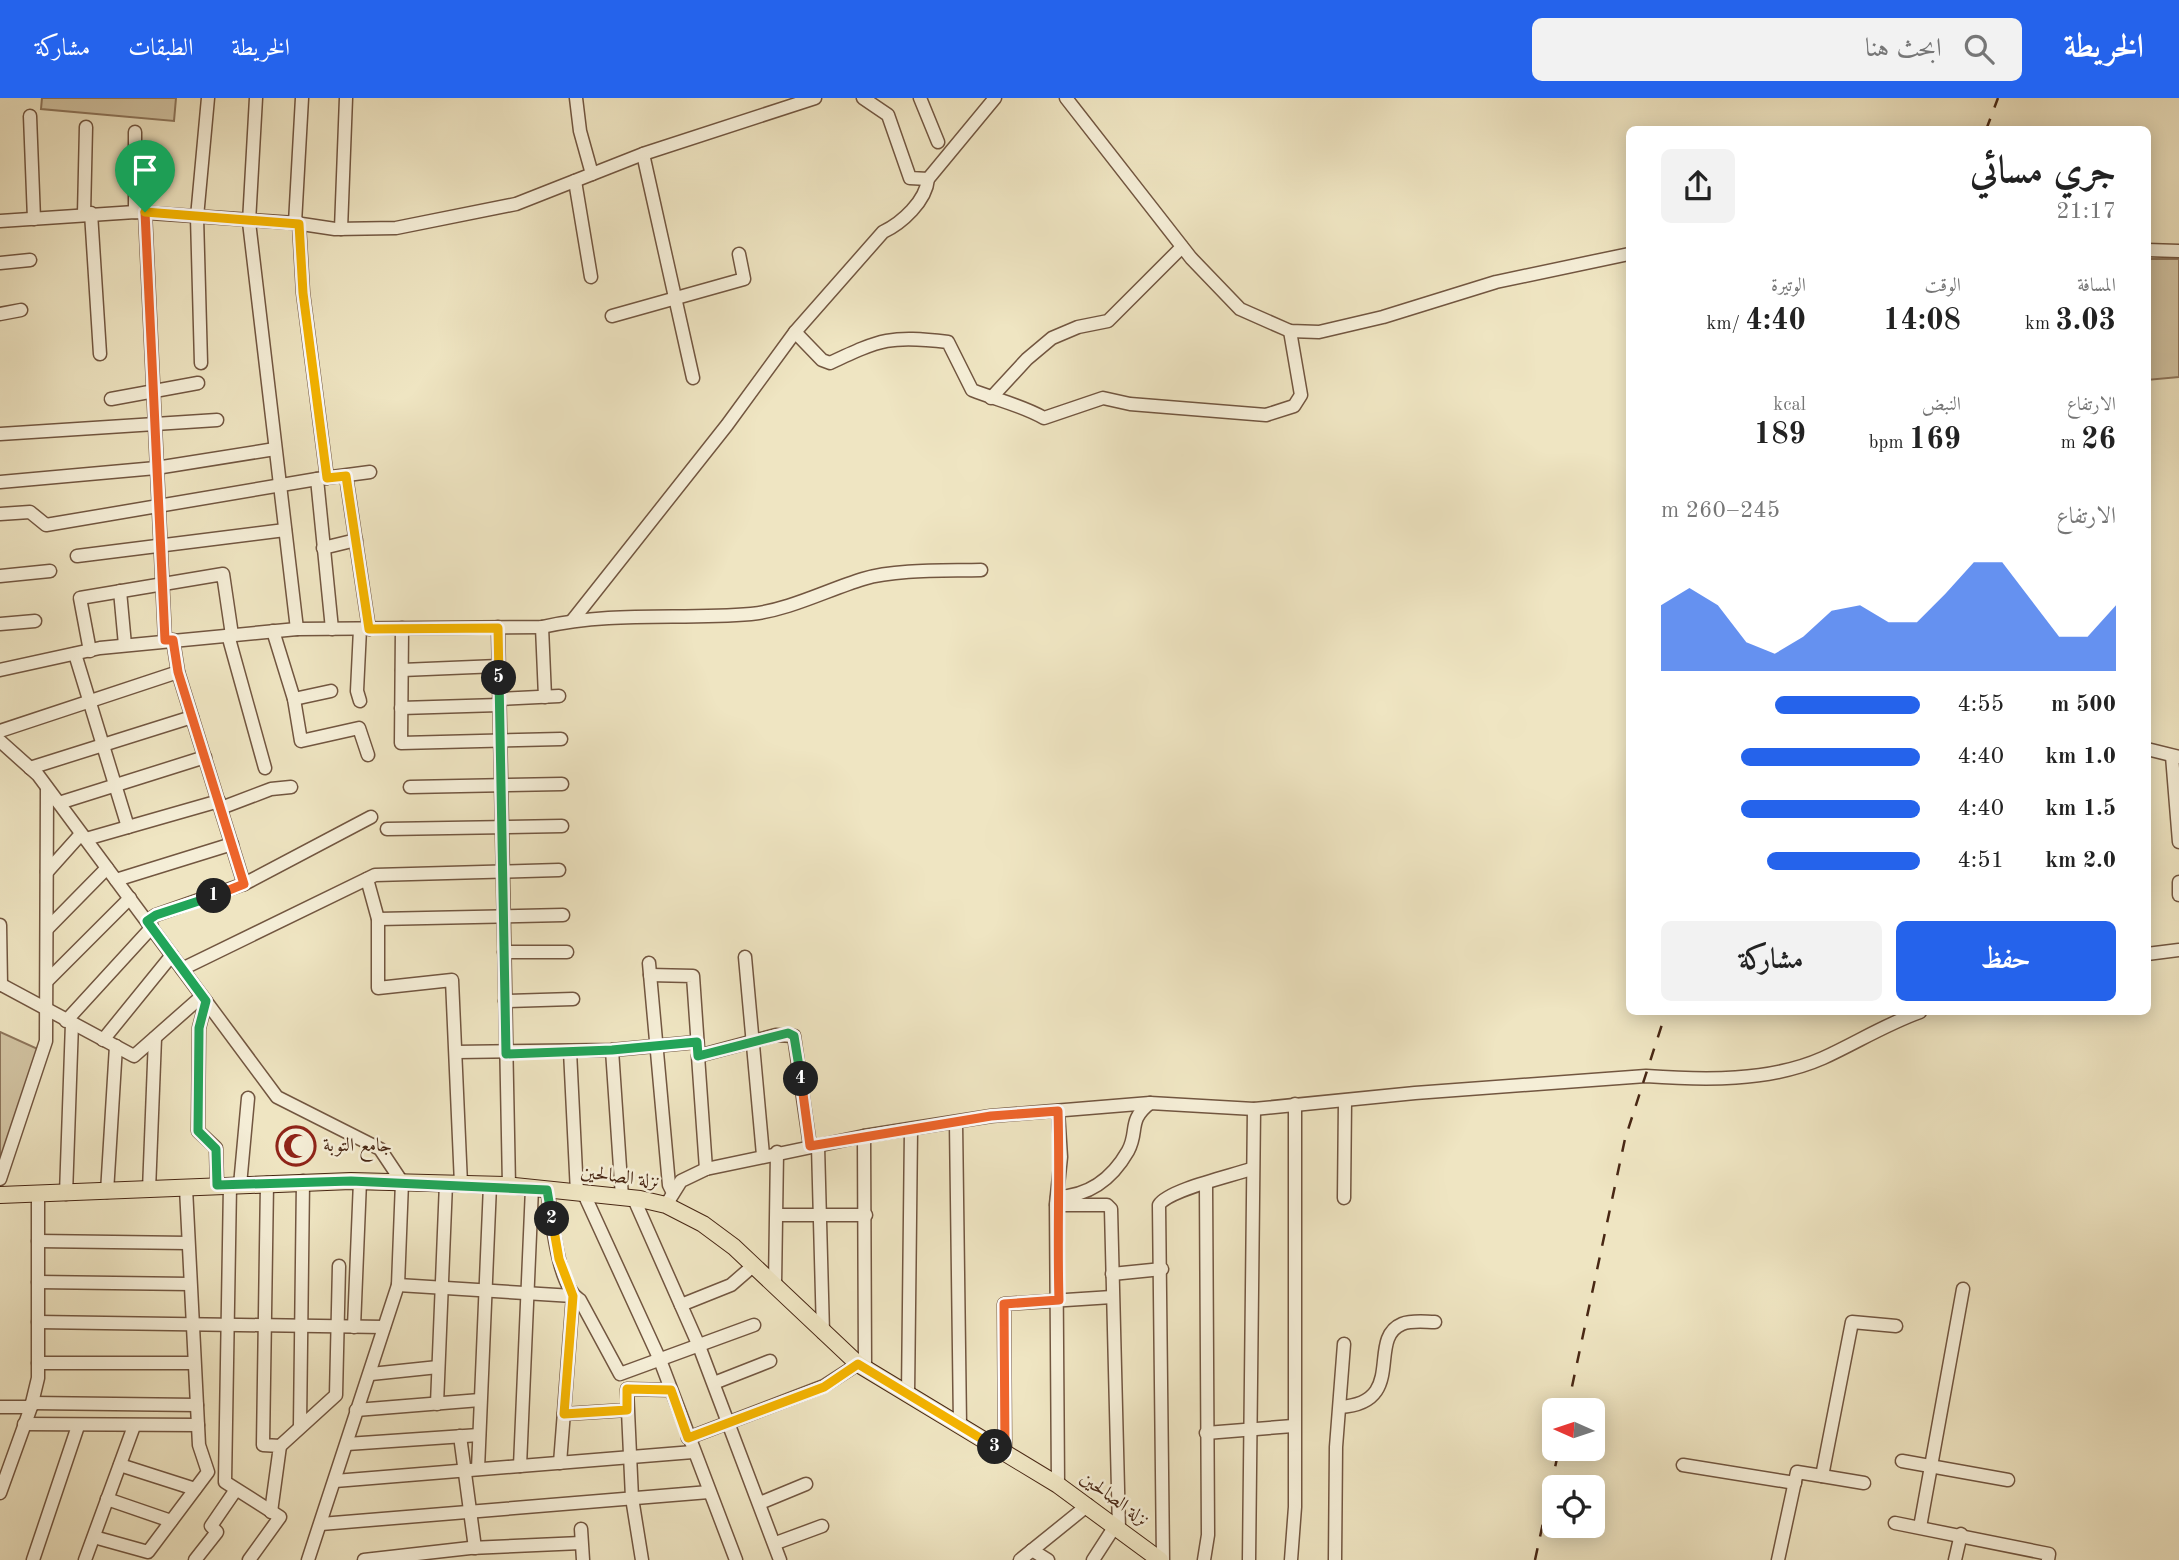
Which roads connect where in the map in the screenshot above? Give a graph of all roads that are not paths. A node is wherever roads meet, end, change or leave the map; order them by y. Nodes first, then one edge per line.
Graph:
1 (208, 98) edge
2 (256, 98) edge
3 (302, 98) edge
4 (346, 98) edge
5 (576, 98) edge
6 (815, 98) edge
7 (863, 98) edge
8 (920, 98) edge
9 (995, 98) edge
10 (1066, 98) edge
11 (30, 116) dead end
12 (86, 127) dead end
13 (135, 132) dead end
14 (937, 142) dead end
15 (643, 154) junction
16 (592, 174) junction
17 (928, 179) junction
18 (575, 181) junction
19 (140, 212) junction
20 (88, 214) junction
21 (197, 217) junction
22 (34, 219) junction
23 (0, 221) edge
24 (249, 222) junction
25 (297, 224) junction
26 (341, 229) junction
27 (1182, 247) junction
28 (2151, 250) edge
29 (2179, 251) edge
30 (738, 254) dead end
31 (1626, 255) edge
32 (30, 260) dead end
33 (0, 264) edge
34 (591, 277) dead end
35 (676, 299) junction
36 (21, 310) dead end
37 (0, 314) edge
38 (612, 316) dead end
39 (1290, 331) junction
40 (795, 332) junction
41 (100, 354) dead end
42 (201, 363) dead end
43 (693, 379) dead end
44 (198, 383) dead end
45 (153, 391) junction
46 (991, 398) junction
47 (111, 399) dead end
48 (217, 420) dead end
49 (155, 426) junction
50 (0, 434) edge
51 (275, 449) junction
52 (156, 468) junction
53 (370, 472) dead end
54 (346, 476) junction
55 (322, 478) junction
56 (0, 482) edge
57 (280, 486) junction
58 (158, 506) junction
59 (0, 514) edge
60 (285, 530) junction
61 (356, 540) junction
62 (160, 544) junction
63 (323, 548) junction
64 (77, 556) dead end
65 (981, 570) dead end
66 (50, 571) dead end
67 (0, 576) edge
68 (162, 584) junction
69 (120, 591) junction
70 (35, 621) dead end
71 (572, 621) junction
72 (0, 624) edge
73 (542, 627) junction
74 (402, 628) junction
75 (498, 628) junction
76 (297, 629) junction
77 (332, 629) junction
78 (364, 629) junction
79 (273, 631) junction
80 (230, 635) junction
81 (169, 640) junction
82 (125, 645) junction
83 (90, 651) junction
84 (75, 654) junction
85 (498, 666) junction
86 (0, 670) edge
87 (402, 670) junction
88 (178, 672) junction
89 (331, 691) dead end
90 (559, 696) dead end
91 (545, 697) junction
92 (294, 699) junction
93 (360, 701) dead end
94 (87, 702) junction
95 (499, 702) junction
96 (401, 708) junction
97 (192, 717) junction
98 (0, 731) edge
99 (561, 739) dead end
100 (0, 741) edge
101 (500, 741) junction
102 (102, 745) junction
103 (2151, 750) edge
104 (368, 755) dead end
105 (205, 757) junction
106 (2175, 757) edge
107 (30, 768) junction
108 (265, 768) dead end
109 (562, 784) dead end
110 (115, 785) junction
111 (501, 785) junction
112 (291, 787) dead end
113 (410, 787) dead end
114 (47, 788) junction
115 (59, 803) junction
116 (220, 805) junction
117 (371, 817) dead end
118 (128, 827) junction
119 (502, 827) junction
120 (562, 827) dead end
121 (387, 829) dead end
122 (84, 836) junction
123 (2179, 842) edge
124 (232, 844) junction
125 (107, 868) junction
126 (559, 870) dead end
127 (502, 871) junction
128 (47, 872) junction
129 (367, 879) junction
130 (116, 880) junction
131 (2179, 882) edge
132 (244, 884) junction
133 (2179, 895) edge
134 (130, 898) junction
135 (503, 915) junction
136 (563, 915) dead end
137 (378, 919) junction
138 (149, 924) junction
139 (0, 925) edge
140 (47, 929) junction
141 (2179, 950) edge
142 (504, 952) junction
143 (567, 952) dead end
144 (2151, 954) edge
145 (172, 956) junction
146 (745, 957) dead end
147 (182, 969) junction
148 (47, 981) junction
149 (1, 985) edge
150 (204, 998) junction
151 (573, 999) dead end
152 (505, 1001) junction
153 (47, 1011) junction
154 (1911, 1015) edge
155 (69, 1022) junction
156 (155, 1038) junction
157 (103, 1040) junction
158 (697, 1042) junction
159 (751, 1042) junction
160 (116, 1046) junction
161 (654, 1046) junction
162 (612, 1050) junction
163 (570, 1051) junction
164 (456, 1052) junction
165 (506, 1054) junction
166 (698, 1056) junction
167 (248, 1098) dead end
168 (1345, 1101) junction
169 (1150, 1103) junction
170 (1295, 1104) junction
171 (1254, 1109) junction
172 (1058, 1111) junction
173 (956, 1123) junction
174 (911, 1129) junction
175 (864, 1136) junction
176 (814, 1146) junction
177 (777, 1152) junction
178 (763, 1155) junction
179 (706, 1169) junction
180 (1251, 1169) junction
181 (0, 1179) edge
182 (303, 1181) junction
183 (360, 1181) junction
184 (402, 1182) junction
185 (267, 1183) junction
186 (453, 1183) junction
187 (229, 1185) junction
188 (490, 1185) junction
189 (1206, 1185) junction
190 (509, 1186) junction
191 (186, 1188) junction
192 (540, 1189) junction
193 (149, 1190) junction
194 (107, 1192) junction
195 (580, 1193) junction
196 (66, 1194) junction
197 (0, 1195) edge
198 (38, 1195) junction
199 (628, 1198) junction
200 (1344, 1198) dead end
201 (669, 1199) junction
202 (1056, 1201) junction
203 (779, 1215) junction
204 (820, 1215) junction
205 (866, 1215) junction
206 (38, 1241) junction
207 (188, 1243) junction
208 (754, 1265) junction
209 (339, 1266) dead end
210 (1162, 1269) junction
211 (1112, 1274) junction
212 (38, 1282) junction
213 (190, 1284) junction
214 (398, 1285) junction
215 (775, 1285) junction
216 (442, 1288) junction
217 (1963, 1289) dead end
218 (484, 1290) junction
219 (529, 1293) junction
220 (573, 1296) junction
221 (1112, 1297) junction
222 (1059, 1300) junction
223 (681, 1305) junction
224 (38, 1322) junction
225 (1435, 1322) dead end
226 (192, 1324) junction
227 (229, 1325) junction
228 (264, 1325) junction
229 (754, 1325) dead end
230 (300, 1326) junction
231 (337, 1326) junction
232 (1896, 1326) dead end
233 (354, 1327) junction
234 (384, 1327) junction
235 (823, 1333) junction
236 (1344, 1344) dead end
237 (699, 1346) junction
238 (660, 1360) junction
239 (770, 1362) dead end
240 (38, 1363) junction
241 (194, 1363) junction
242 (861, 1366) junction
243 (438, 1367) junction
244 (371, 1374) junction
245 (714, 1383) junction
246 (671, 1390) junction
247 (908, 1395) junction
248 (480, 1400) junction
249 (438, 1404) junction
250 (32, 1405) junction
251 (197, 1405) junction
252 (0, 1407) edge
253 (1339, 1407) junction
254 (356, 1410) junction
255 (627, 1410) junction
256 (564, 1414) junction
257 (728, 1422) junction
258 (24, 1424) junction
259 (198, 1425) junction
260 (300, 1425) junction
261 (960, 1425) junction
262 (78, 1426) junction
263 (134, 1426) junction
264 (1293, 1426) junction
265 (1249, 1429) junction
266 (1206, 1433) junction
267 (479, 1435) junction
268 (460, 1436) junction
269 (688, 1438) junction
270 (347, 1444) junction
271 (280, 1446) junction
272 (0, 1447) edge
273 (14, 1448) junction
274 (693, 1452) junction
275 (1005, 1453) junction
276 (629, 1457) junction
277 (1902, 1461) dead end
278 (560, 1463) junction
279 (120, 1465) junction
280 (1683, 1465) dead end
281 (1931, 1465) junction
282 (520, 1466) junction
283 (478, 1469) junction
284 (464, 1471) junction
285 (1822, 1476) junction
286 (2008, 1480) dead end
287 (335, 1481) junction
288 (1795, 1483) junction
289 (1864, 1483) dead end
290 (806, 1484) dead end
291 (1058, 1485) junction
292 (195, 1489) junction
293 (235, 1492) junction
294 (709, 1492) junction
295 (0, 1493) edge
296 (632, 1497) junction
297 (107, 1499) junction
298 (760, 1503) junction
299 (1088, 1505) junction
300 (271, 1512) junction
301 (471, 1512) junction
302 (171, 1521) junction
303 (1895, 1523) dead end
304 (321, 1524) junction
305 (822, 1526) dead end
306 (1117, 1527) junction
307 (1920, 1527) junction
308 (581, 1528) dead end
309 (1961, 1534) junction
310 (94, 1537) junction
311 (581, 1543) junction
312 (776, 1543) junction
313 (475, 1548) junction
314 (1032, 1550) junction
315 (502, 1554) edge
316 (1142, 1554) edge
317 (731, 1559) edge
318 (33, 1560) edge
319 (85, 1560) edge
320 (195, 1560) edge
321 (249, 1560) edge
322 (308, 1560) edge
323 (365, 1560) edge
324 (372, 1560) edge
325 (583, 1560) edge
326 (642, 1560) edge
327 (780, 1560) edge
328 (1020, 1560) edge
329 (1048, 1560) edge
330 (1093, 1560) edge
331 (1162, 1560) edge
332 (1204, 1560) edge
333 (1250, 1560) edge
334 (1291, 1560) edge
335 (1335, 1560) edge
336 (1777, 1560) edge
337 (1955, 1560) edge
338 (2048, 1560) edge

1 - 21 street
2 - 24 street
3 - 25 street
4 - 26 street
5 - 16 street
6 - 15 street
7 - 17 street
8 - 14 street
9 - 17 street
10 - 27 street
11 - 22 street
12 - 20 street
13 - 19 street
15 - 16 street
15 - 35 street
16 - 18 street
17 - 40 street
18 - 26 street
18 - 34 street
19 - 20 street
19 - 21 street
19 - 45 street
20 - 22 street
20 - 41 street
21 - 24 street
21 - 42 street
22 - 23 street
24 - 25 street
24 - 51 street
25 - 26 street
25 - 55 street
27 - 39 street
27 - 46 street
28 - 29 street
30 - 35 street
31 - 39 street
32 - 33 street
35 - 38 street
35 - 43 street
36 - 37 street
39 - 46 street
40 - 46 street
40 - 71 street
44 - 45 street
45 - 47 street
45 - 49 street
48 - 49 street
49 - 50 street
49 - 52 street
51 - 52 street
51 - 57 street
52 - 56 street
52 - 58 street
53 - 54 street
54 - 55 street
54 - 61 street
55 - 57 street
55 - 63 street
57 - 58 street
57 - 60 street
58 - 59 street
58 - 62 street
60 - 62 street
60 - 76 street
61 - 63 street
61 - 78 street
62 - 64 street
62 - 68 street
63 - 77 street
65 - 71 street
66 - 67 street
68 - 69 street
68 - 80 street
68 - 81 street
69 - 82 street
69 - 83 street
70 - 72 street
71 - 73 street
73 - 75 street
73 - 91 street
74 - 75 street
74 - 78 street
74 - 87 street
75 - 85 street
76 - 77 street
76 - 79 street
77 - 78 street
78 - 93 street
79 - 80 street
79 - 92 street
80 - 81 street
80 - 108 street
81 - 82 street
81 - 88 street
82 - 83 street
83 - 84 street
84 - 86 street
84 - 94 street
85 - 87 street
85 - 95 street
87 - 96 street
88 - 94 street
88 - 97 street
89 - 92 street
90 - 91 street
91 - 95 street
92 - 104 street
94 - 98 street
94 - 102 street
95 - 96 street
95 - 101 street
96 - 101 street
97 - 102 street
97 - 105 street
99 - 101 street
100 - 107 street
101 - 111 street
102 - 107 street
102 - 110 street
103 - 106 street
105 - 110 street
105 - 116 street
106 - 123 street
107 - 114 street
109 - 111 street
110 - 115 street
110 - 118 street
111 - 113 street
111 - 119 street
112 - 116 street
114 - 115 street
114 - 128 street
115 - 122 street
116 - 118 street
116 - 124 street
117 - 132 street
118 - 122 street
119 - 120 street
119 - 121 street
119 - 127 street
122 - 125 street
122 - 128 street
124 - 130 street
124 - 132 street
125 - 130 street
125 - 140 street
126 - 127 street
127 - 129 street
127 - 135 street
128 - 140 street
129 - 137 street
129 - 147 street
130 - 134 street
131 - 133 street
132 - 138 street
134 - 138 street
134 - 148 street
135 - 136 street
135 - 137 street
135 - 142 street
137 - 164 street
138 - 145 street
138 - 155 street
139 - 149 street
140 - 148 street
141 - 144 street
142 - 143 street
142 - 152 street
145 - 147 street
145 - 157 street
146 - 159 street
147 - 150 street
148 - 153 street
149 - 153 street
150 - 156 street
150 - 184 street
150 - 187 street
151 - 152 street
152 - 165 street
153 - 155 street
153 - 181 street
154 - 168 street
155 - 157 street
155 - 196 street
156 - 160 street
156 - 193 street
157 - 160 street
158 - 161 street
158 - 161 street
158 - 166 street
159 - 166 street
159 - 176 street
159 - 178 street
160 - 194 street
161 - 162 street
161 - 201 street
162 - 163 street
162 - 199 street
163 - 165 street
163 - 195 street
164 - 165 street
164 - 186 street
165 - 190 street
166 - 179 street
167 - 187 street
168 - 170 street
168 - 200 street
169 - 171 street
169 - 172 street
169 - 202 street
170 - 171 street
170 - 264 street
171 - 180 street
172 - 173 street
172 - 202 street
173 - 174 street
173 - 261 street
174 - 175 street
174 - 247 street
175 - 176 street
175 - 205 street
176 - 177 street
176 - 204 street
177 - 178 street
177 - 203 street
178 - 179 street
179 - 201 street
180 - 189 street
180 - 265 street
182 - 183 main road, نزلة الصالحين
182 - 185 main road, نزلة الصالحين
182 - 230 street
183 - 184 main road, نزلة الصالحين
183 - 233 street
184 - 186 main road, نزلة الصالحين
184 - 214 street
185 - 187 main road, نزلة الصالحين
185 - 228 street
186 - 188 main road, نزلة الصالحين
186 - 216 street
187 - 191 main road, نزلة الصالحين
187 - 227 street
188 - 190 main road, نزلة الصالحين
188 - 218 street
189 - 210 street
189 - 266 street
190 - 192 main road, نزلة الصالحين
191 - 193 main road, نزلة الصالحين
191 - 207 street
192 - 195 main road, نزلة الصالحين
192 - 219 street
192 - 220 street
193 - 194 main road, نزلة الصالحين
194 - 196 main road, نزلة الصالحين
195 - 199 main road, نزلة الصالحين
195 - 238 street
196 - 198 main road, نزلة الصالحين
197 - 198 main road, نزلة الصالحين
198 - 206 street
199 - 201 main road, نزلة الصالحين
199 - 223 street
201 - 208 main road, نزلة الصالحين
202 - 211 street
202 - 222 street
203 - 204 street
203 - 215 street
204 - 205 street
204 - 235 street
205 - 242 street
206 - 207 street
206 - 212 street
207 - 213 street
208 - 215 main road, نزلة الصالحين
208 - 223 street
209 - 231 street
210 - 211 street
210 - 331 street
211 - 221 street
212 - 213 street
212 - 224 street
213 - 226 street
214 - 216 street
214 - 234 street
215 - 235 main road, نزلة الصالحين
216 - 218 street
216 - 243 street
217 - 281 street
218 - 219 street
218 - 248 street
219 - 220 street
219 - 282 street
220 - 238 street
220 - 256 street
221 - 222 street
221 - 306 street
222 - 275 street
222 - 291 street
223 - 237 street
224 - 226 street
224 - 240 street
225 - 253 street
226 - 227 street
226 - 241 street
227 - 228 street
227 - 293 street
228 - 230 street
228 - 271 street
229 - 237 street
230 - 231 street
230 - 260 street
231 - 233 street
231 - 260 street
232 - 285 street
233 - 234 street
234 - 244 street
235 - 242 main road, نزلة الصالحين
236 - 253 street
237 - 238 street
237 - 245 street
238 - 246 street
239 - 245 street
240 - 241 street
240 - 250 street
241 - 251 street
242 - 247 main road, نزلة الصالحين
242 - 257 street
243 - 244 street
243 - 249 street
244 - 254 street
245 - 257 street
246 - 255 street
246 - 269 street
247 - 261 main road, نزلة الصالحين
248 - 249 street
248 - 267 street
249 - 254 street
250 - 251 street
250 - 252 street
250 - 258 street
251 - 259 street
253 - 335 street
254 - 270 street
255 - 256 street
255 - 276 street
256 - 278 street
257 - 269 street
257 - 298 street
258 - 262 street
258 - 273 street
259 - 263 street
259 - 292 street
260 - 271 street
261 - 275 main road, نزلة الصالحين
262 - 263 street
262 - 318 street
263 - 279 street
264 - 265 street
264 - 334 street
265 - 266 street
265 - 333 street
266 - 332 street
267 - 268 street
267 - 283 street
268 - 270 street
268 - 284 street
269 - 274 street
270 - 287 street
271 - 300 street
272 - 273 street
273 - 295 street
274 - 276 street
274 - 294 street
275 - 291 main road, نزلة الصالحين
276 - 278 street
276 - 296 street
277 - 281 street
278 - 282 street
279 - 292 street
279 - 297 street
280 - 288 street
281 - 286 street
281 - 307 street
282 - 283 street
283 - 284 street
284 - 287 street
284 - 301 street
285 - 288 street
285 - 289 street
287 - 304 street
288 - 336 street
290 - 298 street
291 - 299 main road, نزلة الصالحين
292 - 302 street
293 - 300 street
293 - 320 street
294 - 296 street
294 - 317 street
296 - 301 street
296 - 326 street
297 - 302 street
297 - 310 street
298 - 312 street
299 - 306 main road, نزلة الصالحين
299 - 314 street
300 - 321 street
301 - 304 street
301 - 313 street
302 - 310 street
303 - 307 street
304 - 322 street
305 - 312 street
306 - 316 main road, نزلة الصالحين
306 - 330 street
307 - 309 street
308 - 311 street
309 - 337 street
309 - 338 street
310 - 319 street
311 - 315 street
311 - 325 street
312 - 327 street
313 - 315 street
313 - 324 street
314 - 328 street
314 - 329 street
316 - 331 main road, نزلة الصالحين
323 - 324 street

